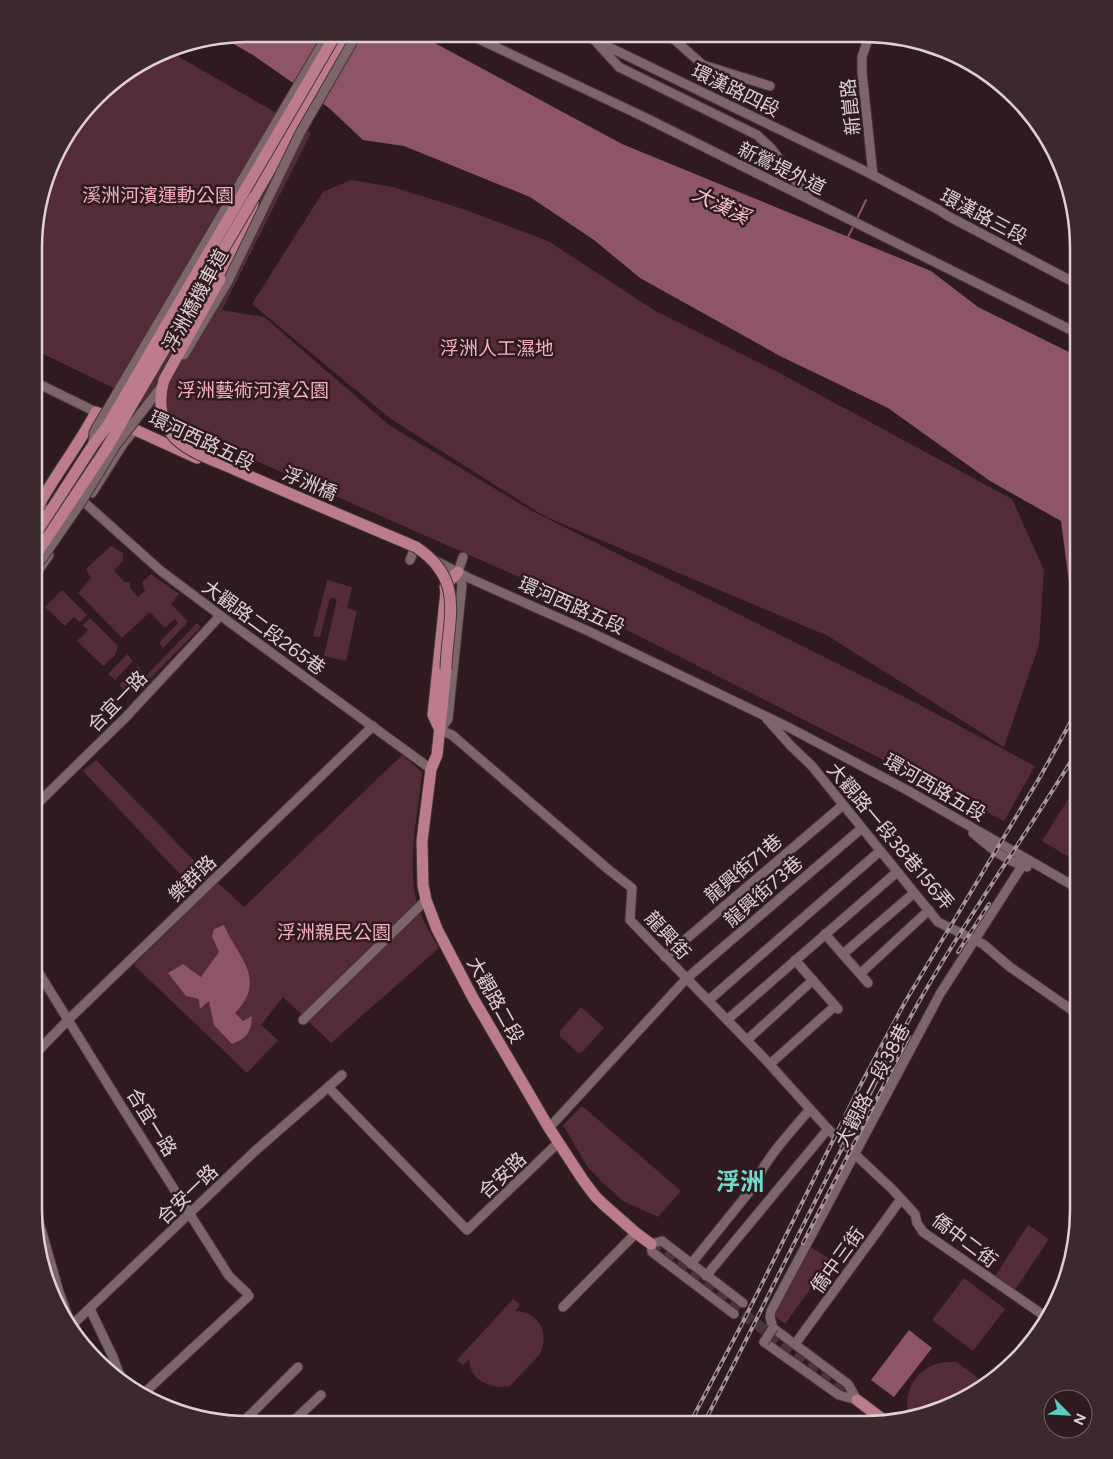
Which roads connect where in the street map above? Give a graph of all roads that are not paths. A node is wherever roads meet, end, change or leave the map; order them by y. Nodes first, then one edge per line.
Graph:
1 (323, 42) edge
2 (331, 42) edge
3 (344, 42) edge
4 (352, 42) edge
5 (485, 42) edge
6 (597, 42) edge
7 (600, 42) edge
8 (677, 42) edge
9 (867, 42) edge
10 (770, 86) dead end
11 (872, 175) junction
12 (254, 196) junction
13 (809, 199) junction
14 (241, 251) junction
15 (1070, 280) edge
16 (1070, 330) edge
17 (42, 385) edge
18 (96, 412) junction
19 (135, 429) junction
20 (94, 445) junction
21 (46, 492) junction
22 (62, 495) junction
23 (42, 496) edge
24 (42, 499) edge
25 (85, 503) junction
26 (42, 515) edge
27 (42, 525) edge
28 (42, 545) edge
29 (427, 556) junction
30 (463, 557) dead end
31 (42, 559) edge
32 (42, 565) edge
33 (458, 572) junction
34 (446, 591) junction
35 (220, 616) junction
36 (446, 670) junction
37 (764, 715) junction
38 (373, 726) junction
39 (440, 730) junction
40 (431, 769) junction
41 (42, 798) edge
42 (843, 805) junction
43 (958, 820) junction
44 (862, 828) junction
45 (880, 851) junction
46 (1022, 866) junction
47 (897, 872) junction
48 (1067, 882) junction
49 (1070, 884) edge
50 (914, 893) junction
51 (426, 900) junction
52 (929, 910) junction
53 (826, 934) junction
54 (974, 939) junction
55 (843, 954) junction
56 (665, 957) junction
57 (795, 960) junction
58 (861, 973) junction
59 (42, 978) edge
60 (686, 978) junction
61 (813, 980) junction
62 (868, 982) dead end
63 (709, 1000) junction
64 (1070, 1009) edge
65 (68, 1020) junction
66 (303, 1020) dead end
67 (727, 1020) junction
68 (747, 1040) junction
69 (42, 1047) edge
70 (770, 1064) junction
71 (342, 1075) dead end
72 (328, 1087) junction
73 (810, 1110) junction
74 (549, 1128) junction
75 (828, 1129) junction
76 (558, 1143) junction
77 (854, 1154) junction
78 (901, 1199) junction
79 (190, 1214) junction
80 (636, 1233) junction
81 (44, 1241) edge
82 (651, 1244) junction
83 (691, 1264) junction
84 (706, 1276) junction
85 (59, 1292) edge
86 (743, 1303) dead end
87 (563, 1307) dead end
88 (90, 1309) junction
89 (734, 1314) dead end
90 (1042, 1315) edge
91 (76, 1324) edge
92 (773, 1328) junction
93 (798, 1340) junction
94 (809, 1355) junction
95 (298, 1367) dead end
96 (117, 1369) edge
97 (147, 1390) edge
98 (321, 1395) dead end
99 (857, 1400) junction
100 (249, 1416) edge
101 (299, 1416) edge
102 (878, 1416) edge

1 - 20 street, bridge
2 - 20 main road, bridge
3 - 12 main road, 浮洲橋
4 - 14 street, 浮洲橋機車道, bridge
5 - 13 street, 新鶯堤外道
6 - 13 street
7 - 11 street, 環漢路四段
8 - 10 street
9 - 11 street, 新崑路
11 - 15 street, 環漢路三段
12 - 28 main road, 浮洲橋, bridge
12 - 36 main road, 浮洲橋, bridge
13 - 16 street, 新鶯堤外道
14 - 31 street, 浮洲橋機車道, bridge
14 - 36 street, bridge
17 - 18 street, 環河西路五段
18 - 19 main road, 環河西路五段
18 - 21 main road
19 - 25 street
19 - 29 main road, 環河西路五段
20 - 22 main road
21 - 23 main road
21 - 24 main road
22 - 26 street
22 - 27 main road
25 - 32 street
25 - 35 street, 大觀路二段265巷
29 - 33 street, 環河西路五段
29 - 34 main road
30 - 33 street
33 - 34 main road
33 - 37 street, 環河西路五段
33 - 39 street
34 - 39 main road
35 - 38 street, 大觀路二段265巷
35 - 41 street, 合宜一路
36 - 39 main road, 浮洲橋
37 - 42 street, 大觀路一段38巷156弄
37 - 43 street, 環河西路五段
38 - 40 street, 大觀路二段265巷
38 - 65 street, 樂群路
39 - 40 main road, 大觀路二段
39 - 56 street, 龍興街
40 - 51 main road, 大觀路二段
42 - 44 street, 大觀路一段38巷156弄
42 - 56 street, 龍興街71巷
43 - 46 street
43 - 48 street, 環河西路五段
44 - 45 street, 大觀路一段38巷156弄
44 - 60 street, 龍興街73巷
45 - 47 street, 大觀路一段38巷156弄
45 - 63 street
46 - 48 street
46 - 54 street, 大觀路一段38巷
47 - 50 street, 大觀路一段38巷156弄
47 - 53 street
48 - 49 street, 環河西路五段
50 - 52 street, 大觀路一段38巷156弄
50 - 55 street
51 - 66 street
51 - 74 main road, 大觀路二段
52 - 54 street, 大觀路一段38巷156弄
52 - 58 street
53 - 55 street
53 - 57 street
54 - 64 street, 大觀路一段38巷156弄
54 - 77 street, 大觀路一段38巷
55 - 58 street
56 - 60 street, 龍興街
57 - 61 street
57 - 67 street
58 - 62 street
59 - 65 street, 合宜一路
60 - 63 street, 龍興街
60 - 74 street, 龍興街73巷
61 - 68 street
61 - 70 street
63 - 67 street, 龍興街
65 - 69 street, 樂群路
65 - 79 street, 合宜一路
67 - 68 street, 龍興街
68 - 70 street, 龍興街
70 - 73 street, 龍興街
71 - 72 street, 合安一路
72 - 76 street, 合安路
72 - 79 street, 合安一路
73 - 75 street, 龍興街
73 - 83 street
74 - 76 main road, 大觀路二段
75 - 77 street, 龍興街
75 - 84 street
76 - 80 main road, 大觀路二段
77 - 78 street, 僑中二街
77 - 92 street, 大觀路一段38巷
78 - 90 street, 僑中二街
78 - 93 street, 僑中三街
79 - 88 street, 合安一路
79 - 97 street, 合宜一路
80 - 82 main road, 大觀路二段
80 - 87 street
81 - 85 street
82 - 83 street, 大觀路二段
82 - 89 street, 大觀路二段
83 - 84 street, 大觀路二段
84 - 86 street, 大觀路二段
88 - 91 street, 合安一路
88 - 96 street
92 - 93 street
92 - 94 street
92 - 99 street, bridge
93 - 94 street
94 - 99 street
95 - 100 street
98 - 101 street
99 - 102 main road

